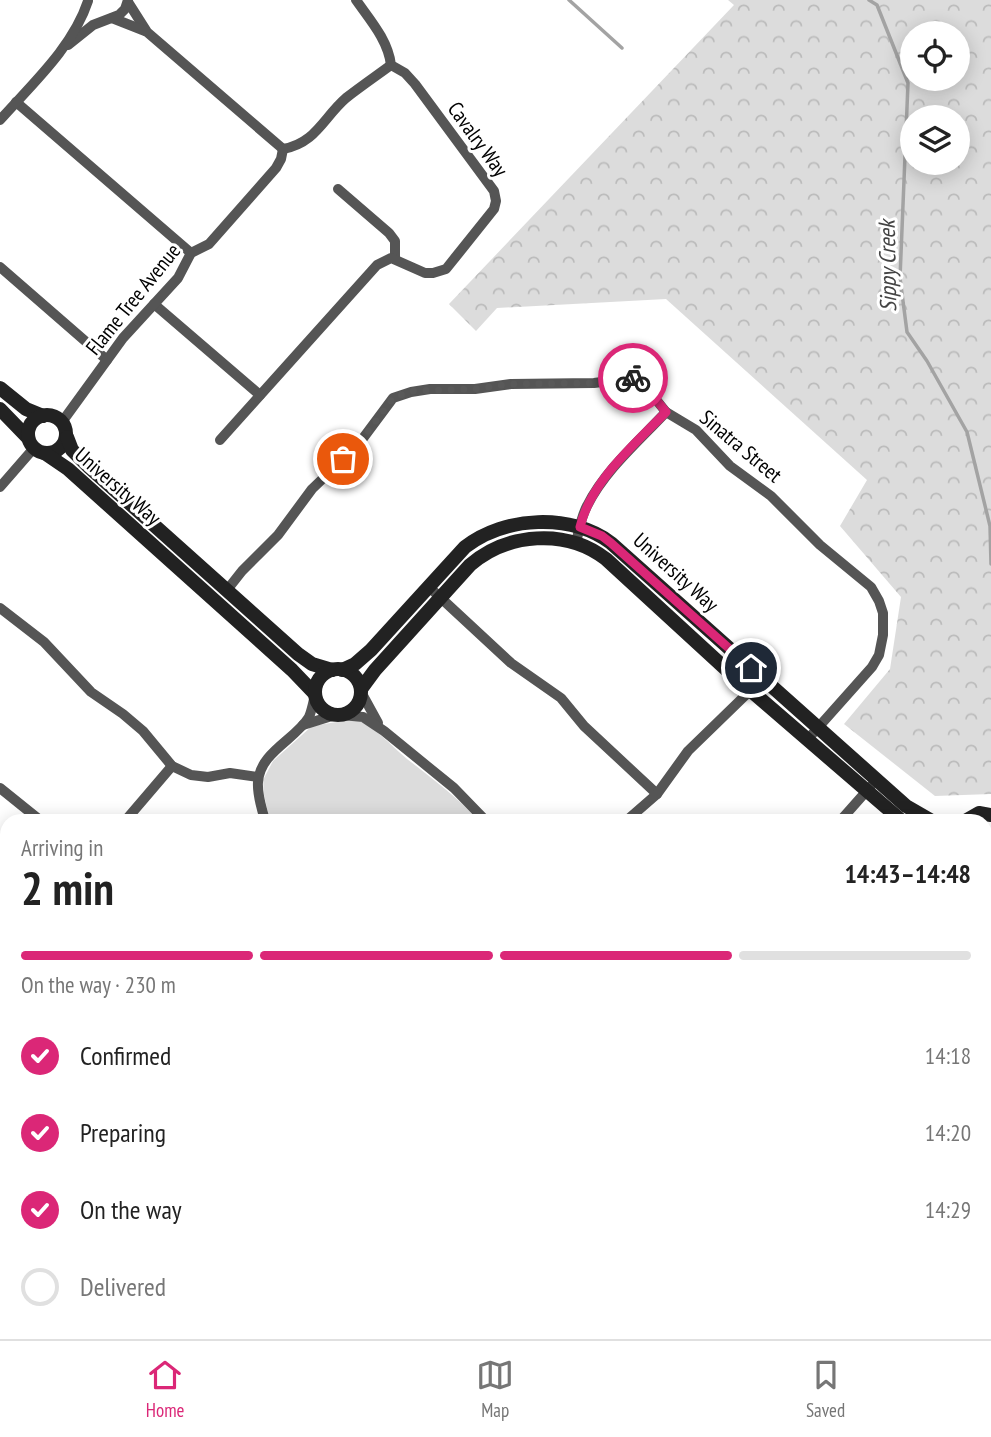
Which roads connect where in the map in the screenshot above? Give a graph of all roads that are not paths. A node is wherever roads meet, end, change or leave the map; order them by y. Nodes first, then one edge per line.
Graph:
1 (356, 0) edge
2 (88, 1) edge
3 (128, 1) edge
4 (111, 18) junction
5 (147, 32) junction
6 (60, 51) junction
7 (391, 65) junction
8 (16, 102) junction
9 (0, 120) edge
10 (283, 149) junction
11 (338, 188) dead end
12 (191, 253) junction
13 (395, 258) junction
14 (0, 267) edge
15 (154, 304) junction
16 (107, 359) junction
17 (0, 388) edge
18 (260, 395) junction
19 (0, 410) edge
20 (666, 412) junction
21 (43, 416) junction
22 (62, 422) junction
23 (66, 437) junction
24 (220, 440) dead end
25 (36, 446) junction
26 (0, 487) edge
27 (580, 527) junction
28 (576, 543) junction
29 (429, 587) junction
30 (227, 590) junction
31 (441, 598) junction
32 (216, 601) junction
33 (0, 608) edge
34 (337, 670) junction
35 (762, 678) junction
36 (361, 691) junction
37 (750, 691) junction
38 (315, 694) junction
39 (339, 715) junction
40 (303, 725) junction
41 (818, 727) junction
42 (384, 731) junction
43 (807, 740) junction
44 (172, 766) junction
45 (258, 777) junction
46 (871, 786) junction
47 (0, 788) edge
48 (657, 794) junction
49 (32, 814) edge
50 (131, 814) edge
51 (263, 814) edge
52 (479, 814) edge
53 (634, 814) edge
54 (847, 814) edge
55 (896, 814) edge
56 (918, 814) edge

1 - 7 street, Cavalry Way
2 - 4 street
2 - 6 street
3 - 4 street
3 - 5 street
4 - 5 street
4 - 6 street
5 - 10 street
6 - 8 street
7 - 10 street
7 - 13 street, Cavalry Way
8 - 9 street
8 - 12 street
10 - 12 street, Flame Tree Avenue
11 - 13 street
12 - 15 street, Flame Tree Avenue
13 - 18 street
14 - 16 street
15 - 16 street, Flame Tree Avenue
15 - 18 street
16 - 22 street, Flame Tree Avenue
17 - 21 street
18 - 24 street
19 - 25 street, University Way
20 - 27 street
20 - 30 street, Sinatra Street
20 - 41 street, Sinatra Street
21 - 22 street
21 - 25 street
22 - 23 street
23 - 25 street
23 - 30 street, University Way
25 - 26 street
25 - 32 street, University Way
27 - 28 street
27 - 29 street, University Way
27 - 35 street, University Way
28 - 31 street, University Way
28 - 37 street, University Way
29 - 31 street
29 - 34 street, University Way
30 - 32 street
30 - 34 street, University Way
31 - 36 street, University Way
31 - 48 street
32 - 38 street, University Way
33 - 44 street
34 - 36 street
34 - 38 street
35 - 37 street
35 - 41 street, University Way
36 - 39 street
36 - 42 street
37 - 43 street, University Way
37 - 48 street
38 - 39 street
38 - 40 street
39 - 40 street
39 - 42 street
40 - 45 street
41 - 43 street, Sinatra Street
41 - 46 street, University Way
42 - 52 street
43 - 46 street, University Way
44 - 45 street
44 - 50 street
45 - 51 street
46 - 54 street
46 - 55 street, University Way
46 - 56 street, University Way
47 - 49 street
48 - 53 street

